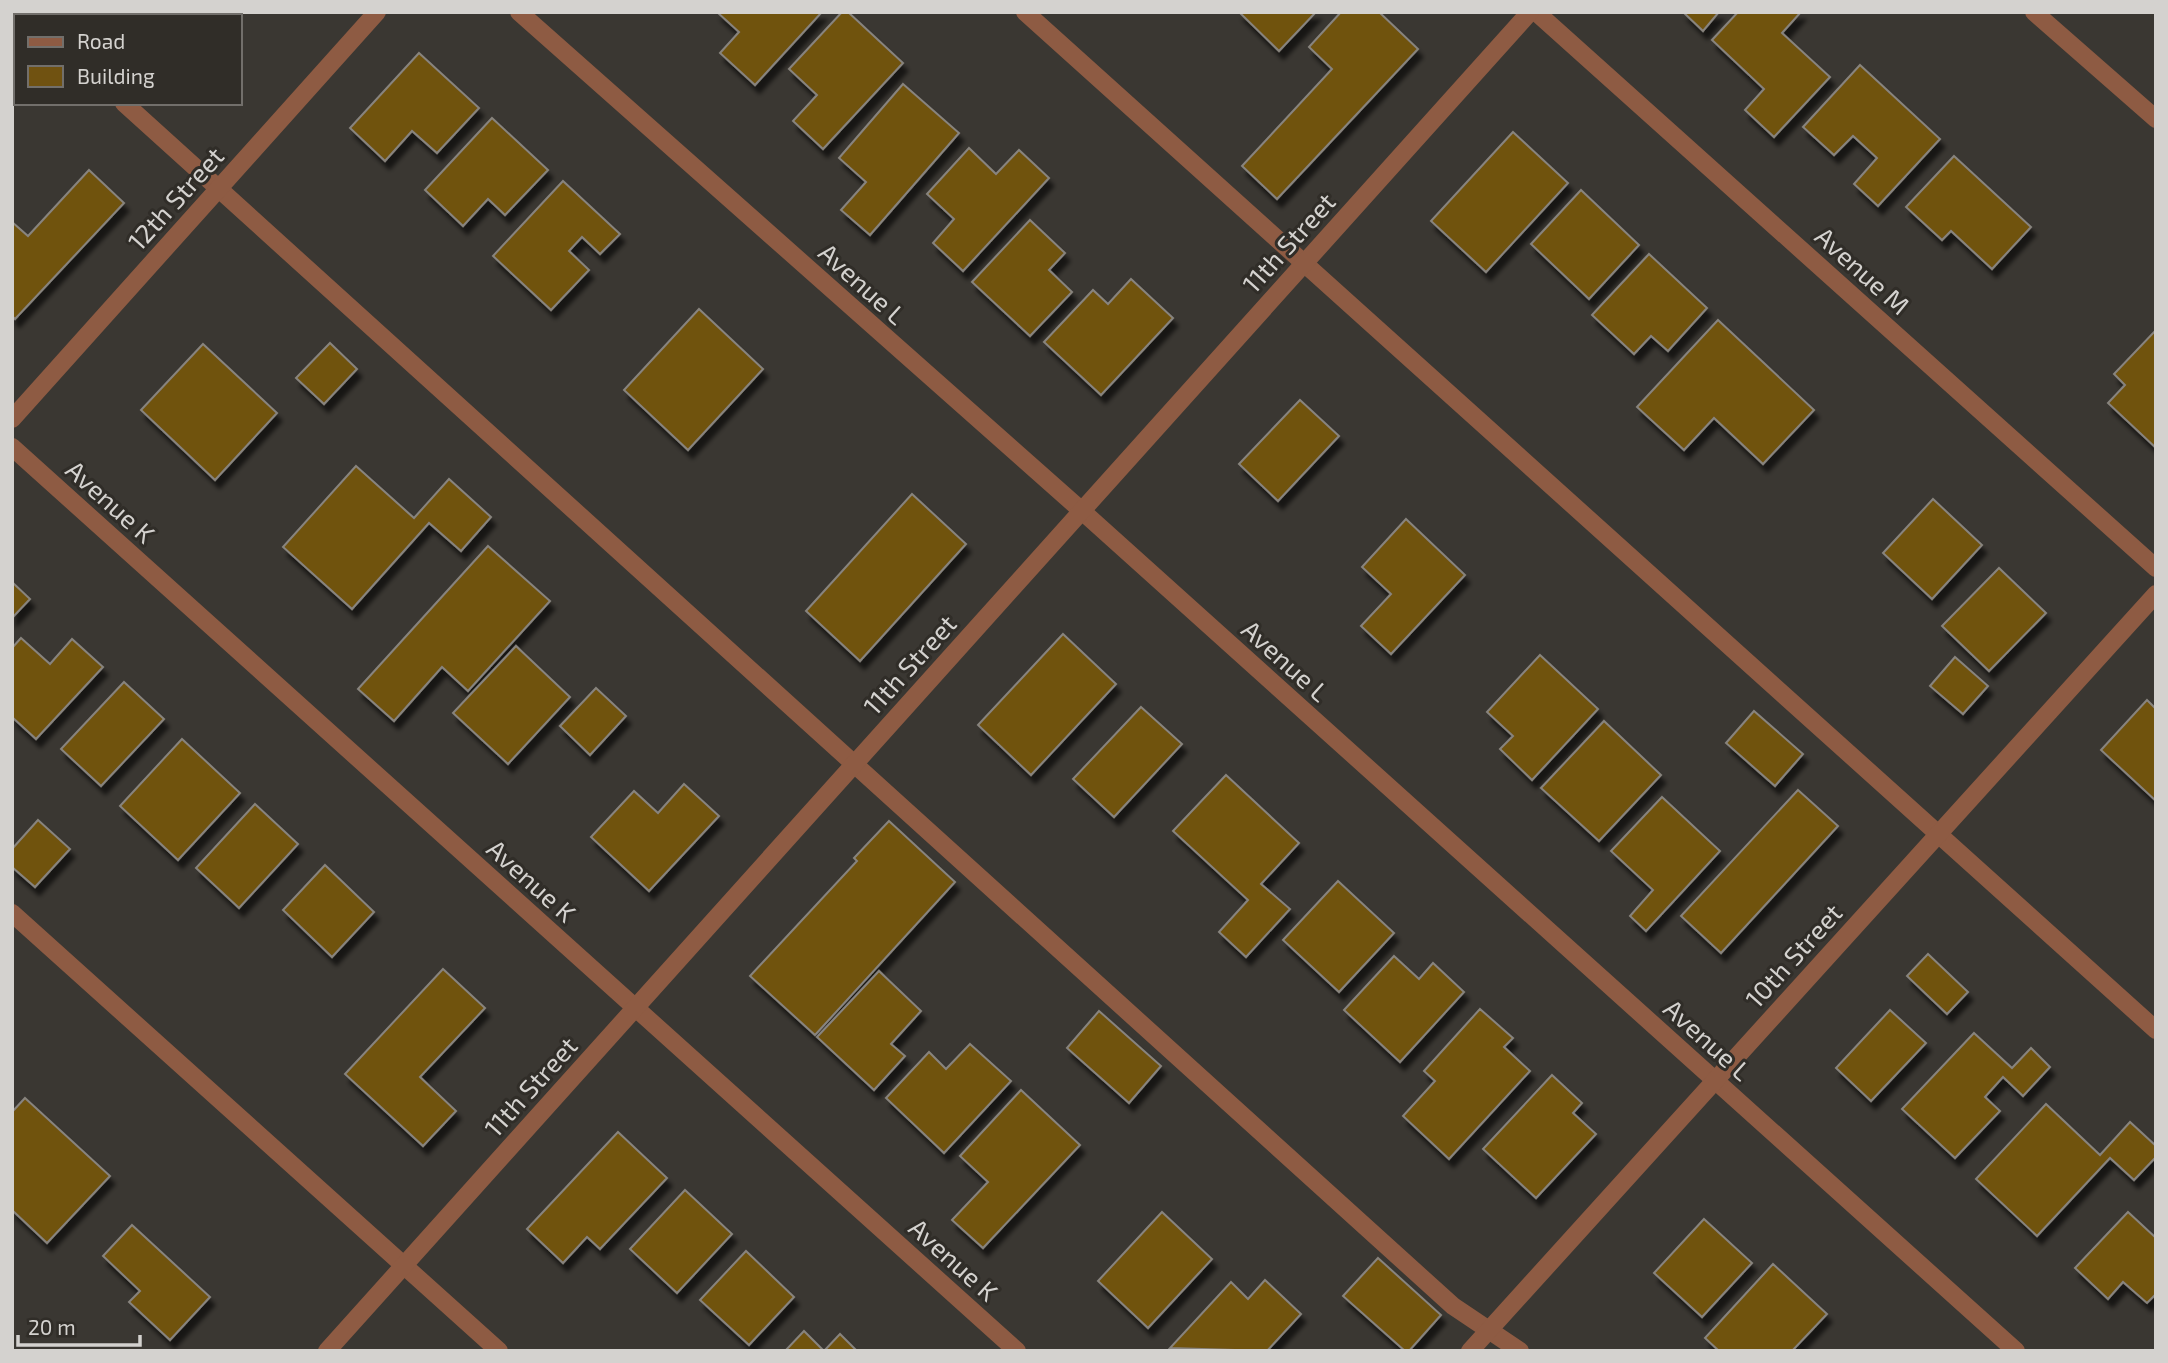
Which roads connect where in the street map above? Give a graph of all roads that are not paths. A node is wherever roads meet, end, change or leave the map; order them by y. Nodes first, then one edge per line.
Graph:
1 (377, 12) edge
2 (519, 12) edge
3 (1025, 12) edge
4 (1530, 12) edge
5 (1536, 12) edge
6 (2034, 12) edge
7 (126, 105) edge
8 (2156, 119) edge
9 (218, 189) junction
10 (1304, 263) junction
11 (12, 419) edge
12 (12, 447) edge
13 (1082, 512) junction
14 (2156, 568) edge
15 (2156, 594) edge
16 (854, 764) junction
17 (1938, 834) junction
18 (12, 913) edge
19 (635, 1008) junction
20 (2156, 1030) edge
21 (1715, 1080) junction
22 (404, 1265) junction
23 (1489, 1329) junction
24 (327, 1351) edge
25 (499, 1351) edge
26 (1017, 1351) edge
27 (1470, 1351) edge
28 (1520, 1351) edge
29 (2016, 1351) edge

1 - 9 street, 12th Street
2 - 13 street, Avenue L
3 - 10 street
4 - 10 street, 11th Street
5 - 14 street, Avenue M
6 - 8 street
7 - 9 street
9 - 11 street, 12th Street
9 - 16 street
10 - 13 street, 11th Street
10 - 17 street
12 - 19 street, Avenue K
13 - 16 street, 11th Street
13 - 21 street, Avenue L
15 - 17 street, 10th Street
16 - 19 street, 11th Street
16 - 23 street
17 - 20 street
17 - 21 street, 10th Street
18 - 22 street
19 - 22 street, 11th Street
19 - 26 street, Avenue K
21 - 23 street, 10th Street
21 - 29 street, Avenue L
22 - 24 street, 11th Street
22 - 25 street
23 - 27 street, 10th Street
23 - 28 street

